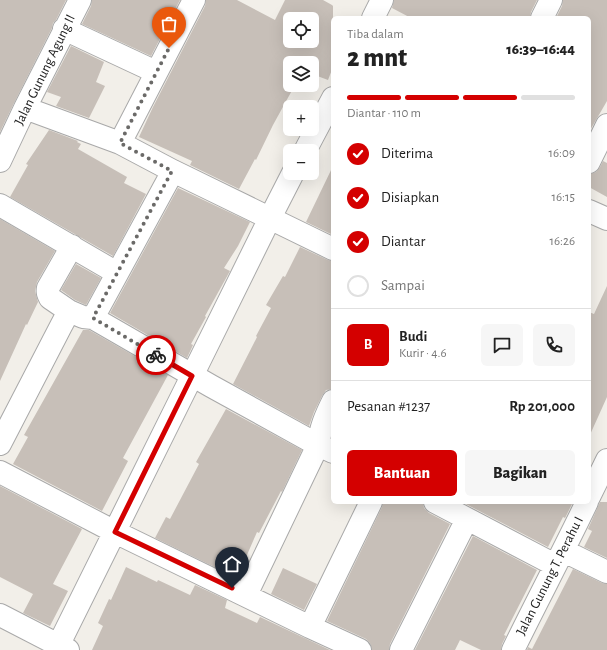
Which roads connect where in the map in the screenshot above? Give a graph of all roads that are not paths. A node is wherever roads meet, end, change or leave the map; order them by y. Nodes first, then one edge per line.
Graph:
1 (80, 0) edge
2 (194, 0) edge
3 (382, 0) edge
4 (551, 0) edge
5 (374, 16) edge
6 (543, 16) edge
7 (64, 29) junction
8 (156, 72) junction
9 (331, 102) edge
10 (25, 108) junction
11 (607, 125) edge
12 (120, 143) junction
13 (309, 144) edge
14 (591, 158) edge
15 (0, 161) edge
16 (172, 171) junction
17 (289, 180) edge
18 (0, 205) edge
19 (591, 212) edge
20 (270, 218) junction
21 (607, 219) edge
22 (72, 246) junction
23 (331, 248) edge
24 (117, 273) junction
25 (69, 311) junction
26 (93, 318) junction
27 (192, 376) junction
28 (331, 405) edge
29 (0, 444) edge
30 (325, 449) edge
31 (598, 469) edge
32 (0, 472) edge
33 (591, 491) edge
34 (370, 504) edge
35 (439, 504) edge
36 (586, 504) edge
37 (467, 519) junction
38 (115, 532) junction
39 (560, 558) junction
40 (607, 572) edge
41 (246, 595) junction
42 (0, 615) edge
43 (310, 627) junction
44 (60, 648) edge
45 (360, 650) edge
46 (401, 650) edge
47 (513, 650) edge

1 - 7 street, Jalan Gunung Agung II
2 - 8 street
3 - 5 street
4 - 6 street
7 - 8 street
7 - 10 street, Jalan Gunung Agung II
8 - 12 street
9 - 13 street
10 - 12 street
10 - 15 street, Jalan Gunung Agung II
11 - 14 street
12 - 16 street
16 - 20 street
16 - 24 street
17 - 20 street
18 - 22 street
19 - 21 street
20 - 23 street
20 - 27 street
22 - 24 street
22 - 25 street
24 - 26 street
25 - 26 street
25 - 29 street
26 - 27 street
27 - 30 street
27 - 38 street
28 - 30 street
30 - 41 street
31 - 33 street
32 - 38 street
34 - 43 street
35 - 37 street
36 - 39 street, Jalan Gunung T. Perahu I
37 - 39 street
37 - 46 street
38 - 41 street
38 - 44 street
39 - 40 street
39 - 47 street, Jalan Gunung T. Perahu I
41 - 43 street
42 - 44 street
43 - 45 street

